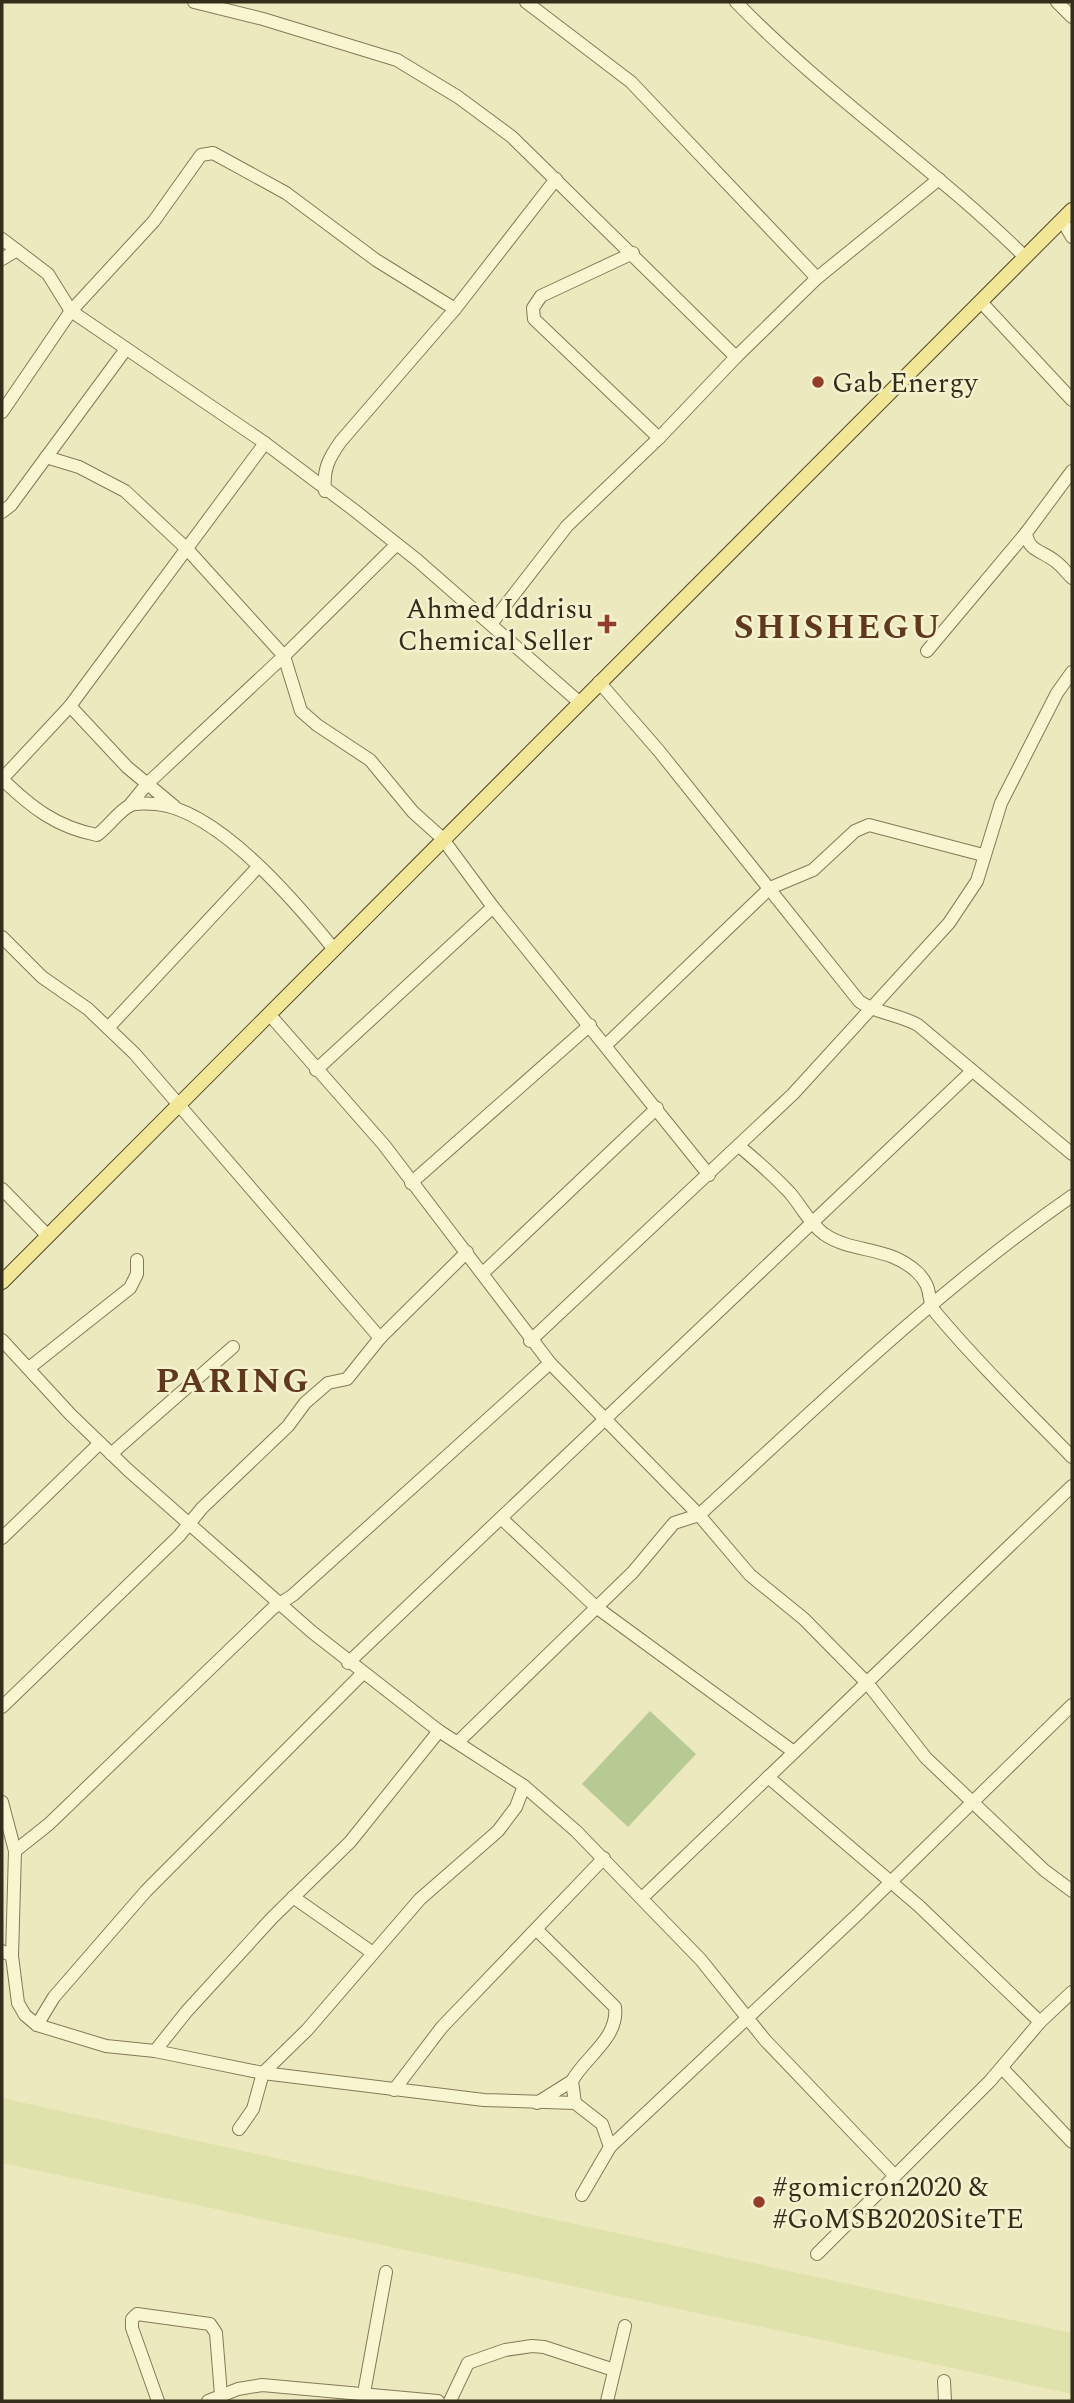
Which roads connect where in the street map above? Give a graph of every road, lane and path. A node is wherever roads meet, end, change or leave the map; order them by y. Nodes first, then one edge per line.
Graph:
1 (194, 2) edge
2 (526, 2) edge
3 (736, 2) edge
4 (1060, 3) edge
5 (1072, 16) edge
6 (556, 179) junction
7 (939, 179) junction
8 (1067, 215) edge
9 (1072, 237) edge
10 (2, 239) edge
11 (17, 250) junction
12 (633, 253) junction
13 (1025, 257) junction
14 (2, 259) edge
15 (817, 278) junction
16 (982, 303) junction
17 (455, 309) junction
18 (71, 311) junction
19 (126, 349) junction
20 (736, 356) junction
21 (1072, 400) edge
22 (2, 412) edge
23 (659, 438) junction
24 (265, 443) junction
25 (46, 457) junction
26 (1072, 471) edge
27 (325, 491) junction
28 (2, 512) edge
29 (1026, 533) junction
30 (396, 545) junction
31 (187, 549) junction
32 (1072, 578) edge
33 (491, 624) junction
34 (927, 651) dead end
35 (284, 656) junction
36 (1072, 671) edge
37 (599, 682) junction
38 (579, 702) junction
39 (70, 706) junction
40 (2, 779) edge
41 (146, 784) junction
42 (130, 806) junction
43 (174, 806) junction
44 (443, 838) junction
45 (982, 855) junction
46 (257, 868) junction
47 (770, 888) junction
48 (493, 906) junction
49 (2, 937) edge
50 (333, 948) junction
51 (868, 1008) junction
52 (269, 1014) junction
53 (590, 1025) junction
54 (108, 1028) junction
55 (606, 1045) junction
56 (316, 1070) junction
57 (972, 1071) junction
58 (180, 1105) junction
59 (657, 1108) junction
60 (739, 1146) junction
61 (1072, 1154) edge
62 (709, 1175) junction
63 (411, 1183) junction
64 (2, 1189) edge
65 (1072, 1196) edge
66 (812, 1225) junction
67 (47, 1235) junction
68 (467, 1252) junction
69 (137, 1260) dead end
70 (484, 1272) junction
71 (2, 1282) edge
72 (932, 1307) junction
73 (380, 1338) junction
74 (2, 1340) edge
75 (530, 1341) junction
76 (233, 1347) dead end
77 (550, 1363) junction
78 (29, 1368) junction
79 (605, 1422) junction
80 (100, 1443) junction
81 (111, 1454) junction
82 (1072, 1457) edge
83 (1072, 1486) edge
84 (699, 1515) junction
85 (502, 1519) junction
86 (188, 1524) junction
87 (2, 1538) edge
88 (280, 1603) junction
89 (597, 1607) junction
90 (348, 1663) junction
91 (363, 1673) junction
92 (868, 1684) junction
93 (1072, 1705) edge
94 (2, 1707) edge
95 (439, 1731) junction
96 (458, 1742) junction
97 (794, 1752) junction
98 (768, 1777) junction
99 (524, 1786) junction
100 (972, 1801) junction
101 (2, 1802) edge
102 (15, 1851) junction
103 (604, 1858) junction
104 (890, 1884) junction
105 (1072, 1891) edge
106 (293, 1897) junction
107 (642, 1898) junction
108 (538, 1931) junction
109 (7, 1954) edge
110 (373, 1954) junction
111 (1072, 1992) edge
112 (747, 2017) junction
113 (1040, 2022) junction
114 (37, 2025) junction
115 (155, 2051) junction
116 (1003, 2068) junction
117 (263, 2073) junction
118 (572, 2081) junction
119 (394, 2090) junction
120 (575, 2102) junction
121 (536, 2103) junction
122 (239, 2129) dead end
123 (1072, 2142) edge
124 (610, 2147) junction
125 (894, 2175) junction
126 (582, 2195) dead end
127 (817, 2254) dead end
128 (386, 2272) dead end
129 (625, 2326) dead end
130 (614, 2370) junction
131 (944, 2381) dead end
132 (365, 2393) junction
133 (220, 2395) junction
134 (419, 2400) edge
135 (158, 2401) edge
136 (208, 2401) edge
137 (438, 2401) edge
138 (450, 2401) edge
139 (607, 2401) edge
140 (945, 2401) edge

1 - 6 street
2 - 15 street
3 - 7 street
4 - 5 street
6 - 12 street
6 - 17 street
7 - 13 street
7 - 15 street
8 - 9 street
8 - 13 main road
10 - 11 street
11 - 14 street
11 - 18 street
12 - 20 street
12 - 23 street
13 - 16 main road
15 - 20 street
16 - 21 street
16 - 37 main road
17 - 18 street
17 - 27 street
18 - 19 street
18 - 22 street
19 - 24 street
19 - 25 street
20 - 23 street
23 - 33 street
24 - 27 street
24 - 31 street
25 - 28 street
25 - 31 street
26 - 29 street
27 - 30 street
29 - 32 street
29 - 34 street
30 - 33 street
30 - 35 street
31 - 35 street
31 - 39 street
33 - 38 street
35 - 41 street
35 - 44 street
36 - 45 street
37 - 38 main road
37 - 47 street
38 - 44 main road
39 - 40 street
39 - 41 street
40 - 42 street
41 - 42 street
41 - 43 street
42 - 43 street
43 - 46 street
44 - 48 street
44 - 50 main road
45 - 47 street
45 - 51 street
46 - 50 street
46 - 54 street
47 - 51 street
47 - 55 street
48 - 53 street
48 - 56 street
49 - 54 street
50 - 52 main road
51 - 57 street
51 - 60 street
52 - 56 street
52 - 58 main road
53 - 55 street
53 - 63 street
54 - 58 street
55 - 59 street
56 - 63 street
57 - 61 street
57 - 66 street
58 - 67 main road
58 - 73 street
59 - 62 street
59 - 70 street
60 - 62 street
60 - 66 street
62 - 75 street
63 - 68 street
64 - 67 street
65 - 72 street
66 - 72 street
66 - 79 street
67 - 71 main road
68 - 70 street
68 - 73 street
69 - 78 street
70 - 75 street
72 - 82 street
72 - 84 street
73 - 86 street
74 - 78 street
75 - 77 street
76 - 81 street
77 - 79 street
77 - 88 street
78 - 80 street
79 - 84 street
79 - 85 street
80 - 81 street
80 - 87 street
81 - 86 street
83 - 92 street
84 - 89 street
84 - 92 street
85 - 89 street
85 - 90 street
86 - 88 street
86 - 94 street
88 - 90 street
88 - 102 street
89 - 96 street
89 - 97 street
90 - 91 street
91 - 95 street
91 - 114 street
92 - 97 street
92 - 100 street
93 - 100 street
95 - 96 street
95 - 106 street
96 - 99 street
97 - 98 street
98 - 104 street
98 - 107 street
99 - 103 street
99 - 110 street
100 - 104 street
100 - 105 street
101 - 102 street
102 - 109 street
103 - 107 street
103 - 108 street
104 - 112 street
104 - 113 street
106 - 110 street
106 - 115 street
107 - 112 street
108 - 118 street
108 - 119 street
109 - 114 street
110 - 117 street
111 - 113 street
112 - 124 street
112 - 125 street
113 - 116 street
114 - 115 street
115 - 117 street
116 - 123 street
116 - 125 street
117 - 119 street
117 - 122 street
118 - 120 street
118 - 121 street
119 - 121 street
120 - 121 street
120 - 124 street
124 - 126 street
125 - 127 street
128 - 132 street
129 - 130 street
130 - 138 street
130 - 139 street
131 - 140 street
132 - 133 street
132 - 134 street
133 - 135 street
133 - 136 street
134 - 137 street

